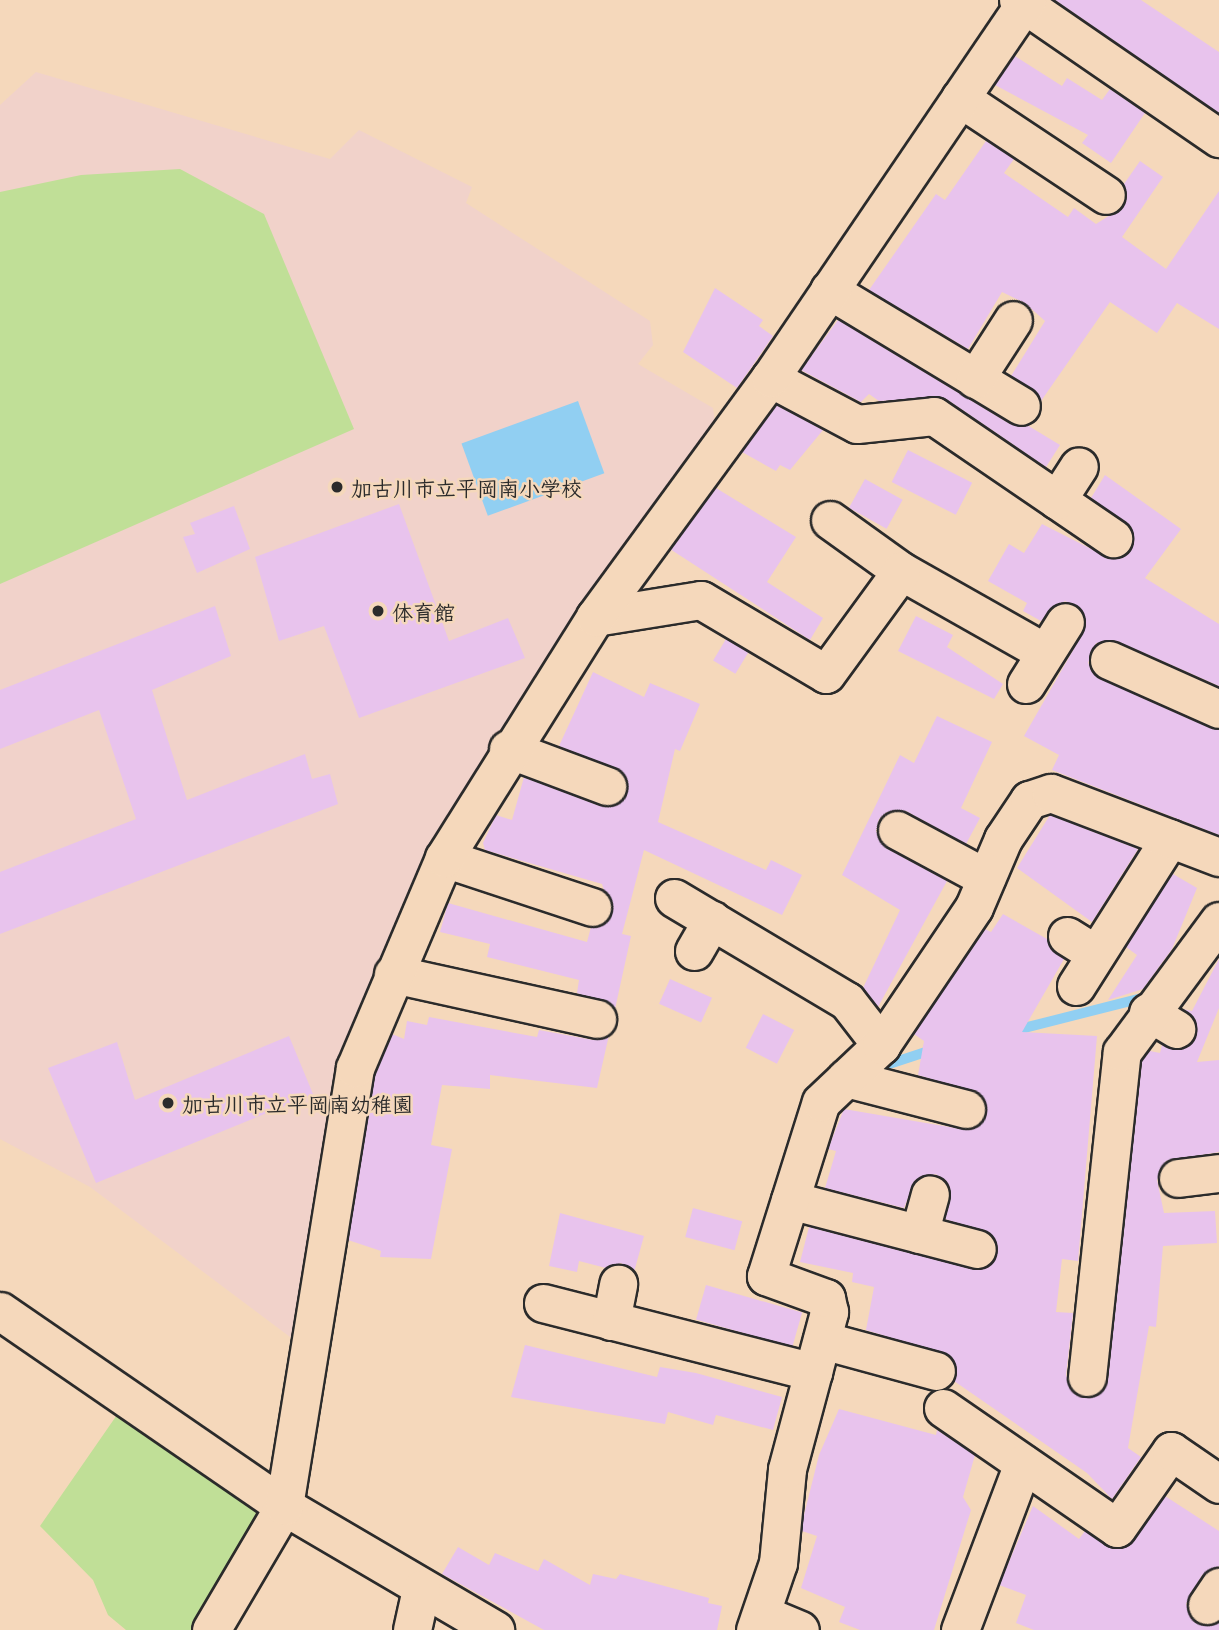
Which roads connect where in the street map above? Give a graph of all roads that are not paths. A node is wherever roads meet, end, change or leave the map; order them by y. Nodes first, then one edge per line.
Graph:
1 (1023, 1) edge
2 (960, 98) junction
3 (1219, 138) edge
4 (1106, 195) dead end
5 (829, 290) junction
6 (1013, 320) dead end
7 (770, 378) junction
8 (952, 396) junction
9 (1021, 406) dead end
10 (1079, 466) dead end
11 (1057, 500) junction
12 (830, 520) dead end
13 (1113, 538) dead end
14 (901, 570) junction
15 (595, 617) junction
16 (1065, 622) dead end
17 (1044, 652) junction
18 (1109, 660) dead end
19 (1026, 684) dead end
20 (1219, 709) edge
21 (508, 749) junction
22 (607, 786) dead end
23 (897, 830) dead end
24 (1170, 838) junction
25 (1219, 857) edge
26 (444, 858) junction
27 (986, 878) junction
28 (674, 898) dead end
29 (592, 907) dead end
30 (1219, 921) edge
31 (393, 974) junction
32 (1076, 986) dead end
33 (597, 1019) dead end
34 (881, 1045) junction
35 (846, 1078) junction
36 (966, 1110) dead end
37 (1219, 1173) edge
38 (1178, 1178) dead end
39 (930, 1194) dead end
40 (789, 1200) junction
41 (919, 1234) junction
42 (977, 1249) dead end
43 (618, 1284) dead end
44 (543, 1303) dead end
45 (0, 1311) edge
46 (611, 1321) junction
47 (817, 1356) junction
48 (936, 1371) dead end
49 (1087, 1377) dead end
50 (943, 1408) dead end
51 (1023, 1463) junction
52 (1216, 1470) edge
53 (284, 1506) junction
54 (421, 1589) junction
55 (758, 1622) edge
56 (211, 1630) edge
57 (412, 1630) edge
58 (495, 1630) edge
59 (800, 1630) edge
60 (960, 1630) edge

1 - 2 street
1 - 3 street
2 - 4 street
2 - 5 street
5 - 7 street
5 - 8 street
6 - 8 street
7 - 8 street
7 - 15 street
8 - 9 street
8 - 11 street
10 - 11 street
11 - 13 street
12 - 14 street
14 - 15 street
14 - 17 street
15 - 21 street
16 - 17 street
17 - 19 street
18 - 20 street
21 - 22 street
21 - 26 street
23 - 27 street
24 - 25 street
24 - 27 street
24 - 32 street
26 - 29 street
26 - 31 street
27 - 34 street
28 - 34 street
30 - 49 street
31 - 33 street
31 - 53 street
34 - 35 street
35 - 36 street
35 - 40 street
37 - 38 street
39 - 41 street
40 - 41 street
40 - 47 street
41 - 42 street
43 - 46 street
44 - 46 street
45 - 53 street
46 - 47 street
47 - 48 street
47 - 55 street
50 - 51 street
51 - 52 street
51 - 60 street
53 - 54 street
53 - 56 street
54 - 57 street
54 - 58 street
55 - 59 street

